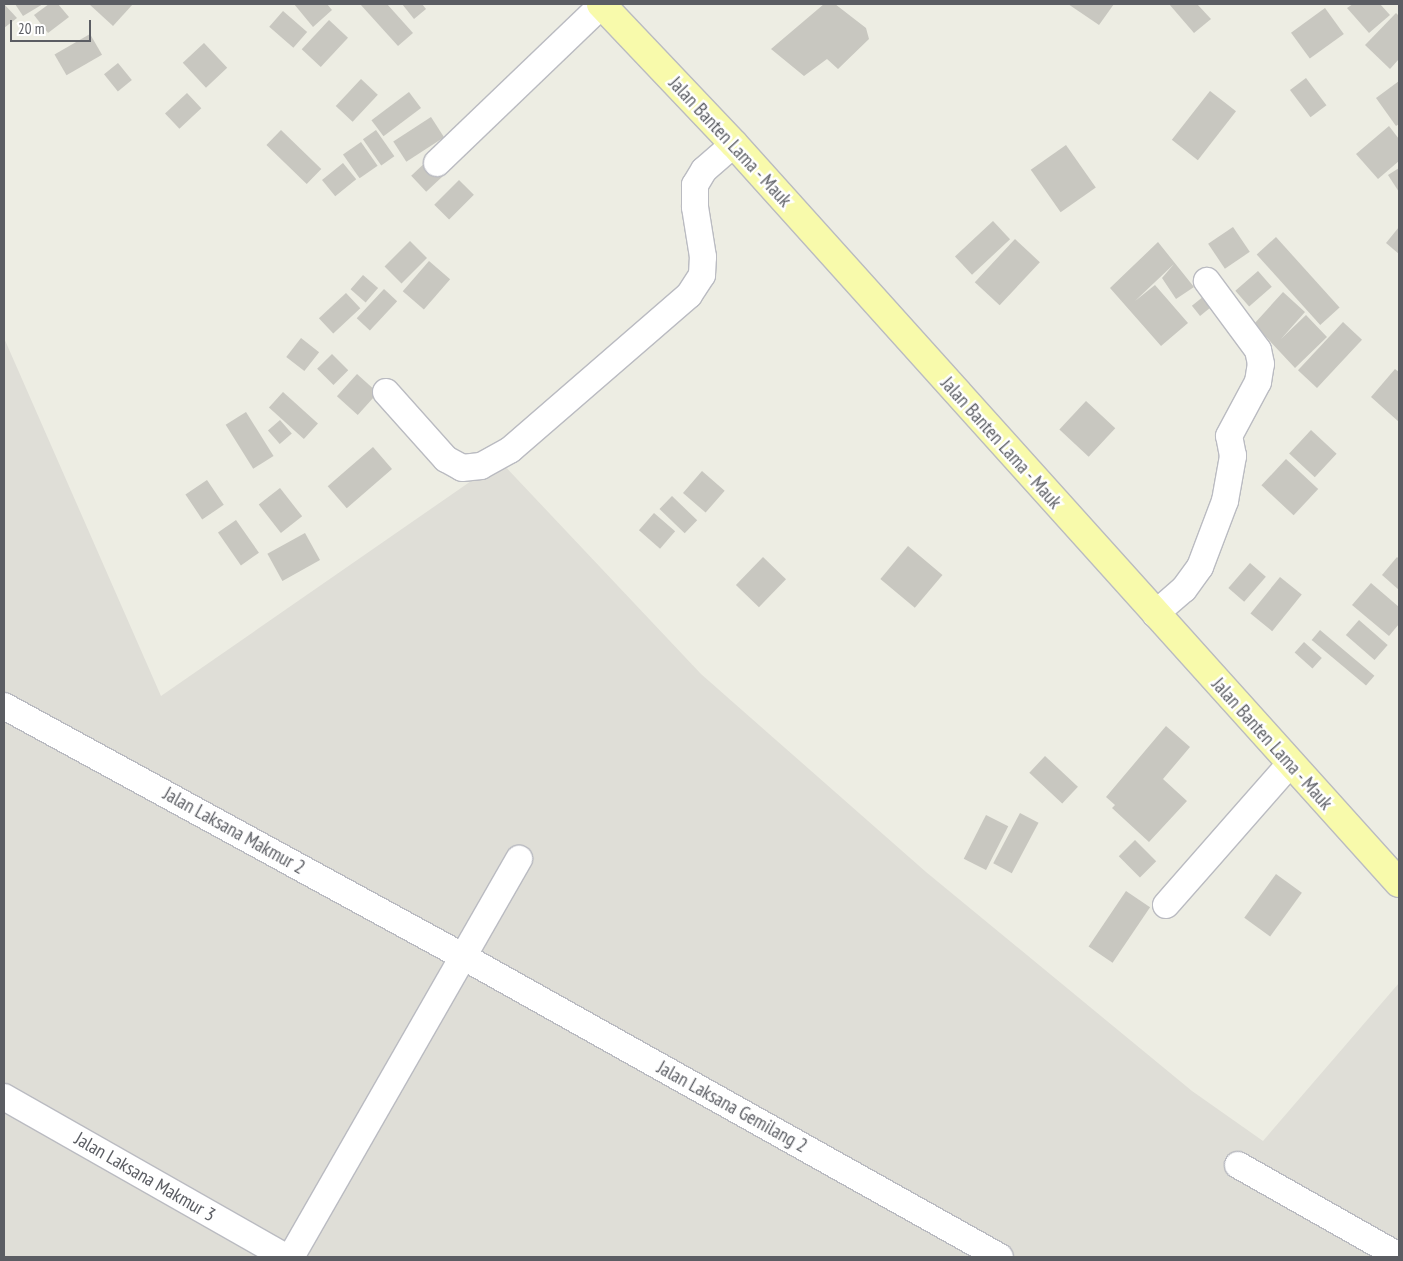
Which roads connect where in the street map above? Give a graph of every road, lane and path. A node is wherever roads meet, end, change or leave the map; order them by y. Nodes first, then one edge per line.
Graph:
1 (601, 4) edge
2 (734, 144) junction
3 (437, 163) dead end
4 (1207, 281) dead end
5 (386, 392) dead end
6 (1155, 614) junction
7 (4, 706) edge
8 (1289, 764) junction
9 (520, 859) dead end
10 (1399, 883) edge
11 (1166, 905) dead end
12 (464, 957) junction
13 (4, 1097) edge
14 (1238, 1165) dead end
15 (1399, 1256) edge
16 (286, 1257) edge
17 (291, 1257) edge
18 (1000, 1257) edge

1 - 2 main road, Jalan Banten Lama - Mauk
1 - 3 street
2 - 5 street
2 - 6 main road, Jalan Banten Lama - Mauk
4 - 6 street
6 - 8 main road, Jalan Banten Lama - Mauk
7 - 12 street, Jalan Laksana Makmur 2
8 - 10 main road, Jalan Banten Lama - Mauk
8 - 11 street
9 - 12 street
12 - 17 street
12 - 18 street, Jalan Laksana Gemilang 2
13 - 16 street, Jalan Laksana Makmur 3
14 - 15 street

